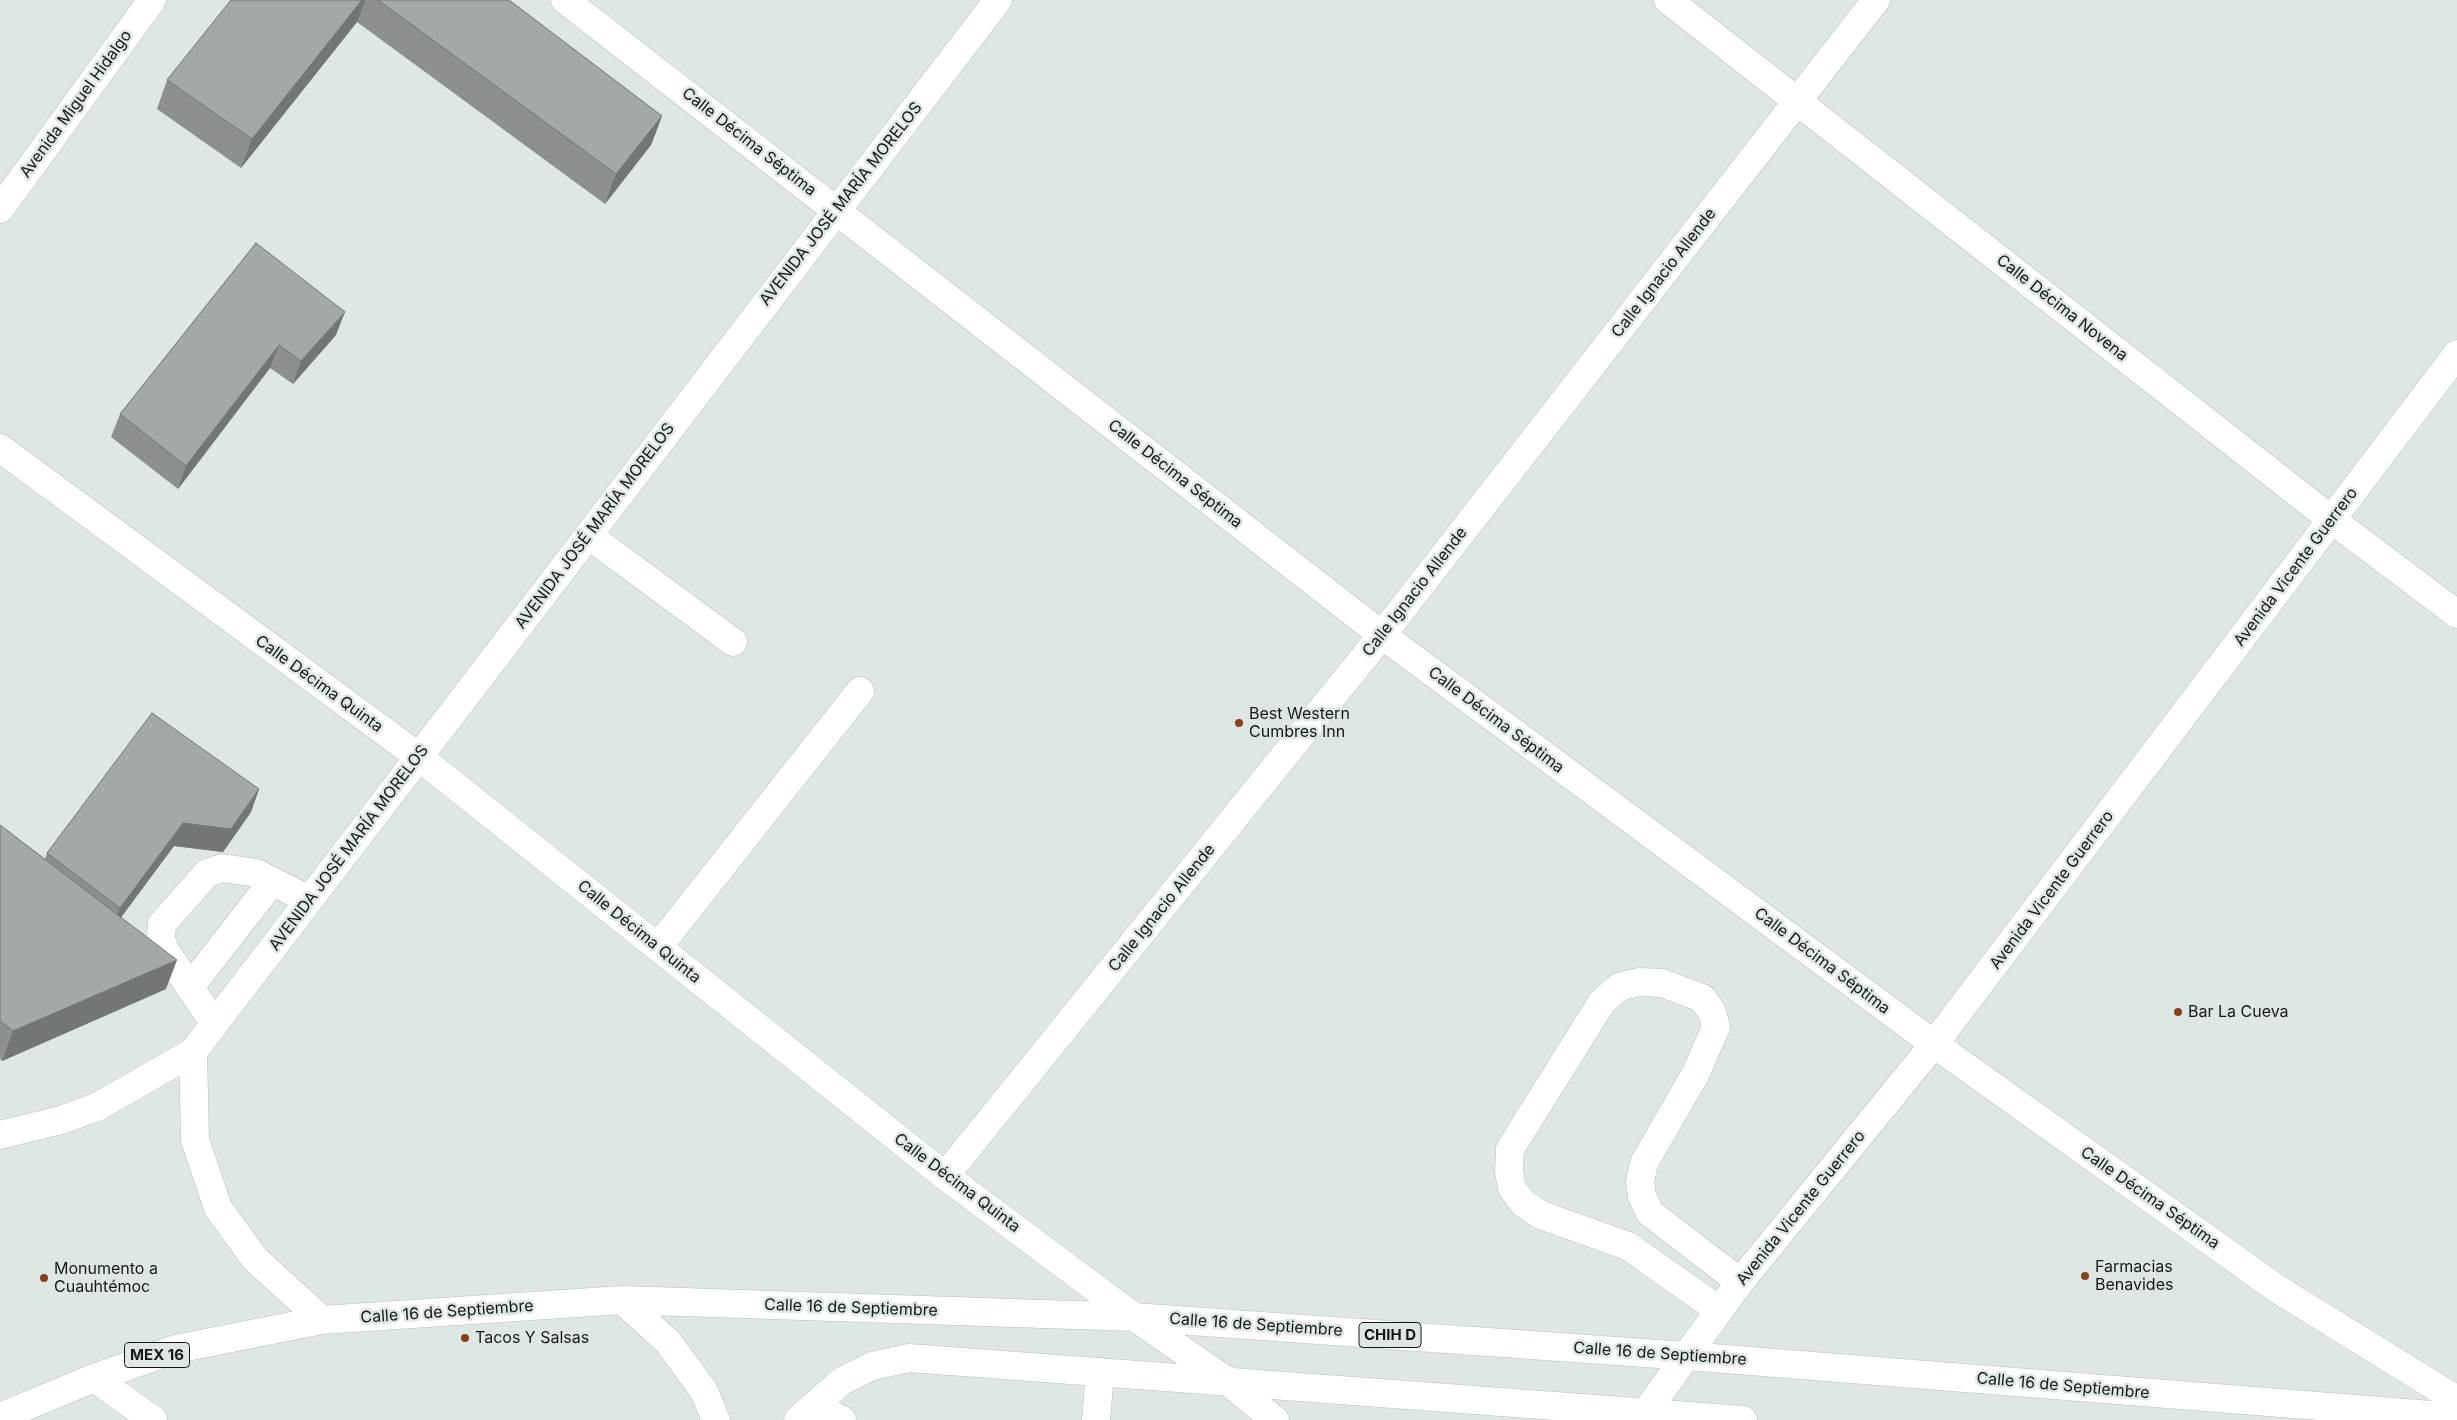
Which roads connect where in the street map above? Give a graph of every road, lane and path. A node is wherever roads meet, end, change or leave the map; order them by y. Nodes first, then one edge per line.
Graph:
1 (152, 0) edge
2 (565, 0) edge
3 (998, 0) edge
4 (1668, 0) edge
5 (1876, 0) edge
6 (1798, 101) junction
7 (0, 209) edge
8 (836, 209) junction
9 (2457, 354) edge
10 (0, 448) edge
11 (2332, 520) junction
12 (588, 534) junction
13 (2457, 614) edge
14 (1382, 635) junction
15 (733, 642) dead end
16 (860, 691) dead end
17 (419, 757) junction
18 (272, 882) junction
19 (309, 900) junction
20 (658, 947) junction
21 (190, 987) junction
22 (214, 1023) junction
23 (1934, 1044) junction
24 (193, 1052) junction
25 (0, 1136) edge
26 (945, 1176) junction
27 (1650, 1213) junction
28 (1628, 1246) junction
29 (1740, 1282) junction
30 (622, 1300) junction
31 (1719, 1310) junction
32 (1134, 1317) junction
33 (322, 1320) junction
34 (1687, 1356) junction
35 (1100, 1372) junction
36 (94, 1378) junction
37 (1227, 1381) junction
38 (2457, 1400) edge
39 (806, 1413) edge
40 (1643, 1416) edge
41 (0, 1417) edge
42 (2457, 1417) edge
43 (153, 1420) edge
44 (716, 1420) edge
45 (842, 1420) edge
46 (1096, 1420) edge
47 (1275, 1420) edge
48 (1743, 1420) edge

1 - 7 main road, Avenida Miguel Hidalgo
2 - 8 main road, Calle Décima Séptima
3 - 8 main road, AVENIDA JOSÉ MARÍA MORELOS
4 - 6 main road, Calle Décima Novena
5 - 6 main road, Calle Ignacio Allende
6 - 11 main road, Calle Décima Novena
6 - 14 main road, Calle Ignacio Allende
8 - 12 main road, AVENIDA JOSÉ MARÍA MORELOS
8 - 14 main road, Calle Décima Séptima
9 - 11 main road, Avenida Vicente Guerrero
10 - 17 main road, Calle Décima Quinta
11 - 13 main road, Calle Décima Novena
11 - 23 main road, Avenida Vicente Guerrero
12 - 15 main road
12 - 17 main road, AVENIDA JOSÉ MARÍA MORELOS
14 - 23 main road, Calle Décima Séptima
14 - 26 main road, Calle Ignacio Allende
16 - 20 main road
17 - 19 main road, AVENIDA JOSÉ MARÍA MORELOS
17 - 20 main road, Calle Décima Quinta
18 - 19 main road
18 - 21 main road
18 - 21 main road
19 - 22 main road, AVENIDA JOSÉ MARÍA MORELOS
20 - 26 main road, Calle Décima Quinta
21 - 22 main road
22 - 24 main road, AVENIDA JOSÉ MARÍA MORELOS
23 - 29 main road, Avenida Vicente Guerrero
23 - 38 main road, Calle Décima Séptima
24 - 25 main road
24 - 33 main road
26 - 32 main road, Calle Décima Quinta
27 - 28 main road
27 - 28 main road
27 - 29 main road
28 - 31 main road
29 - 31 main road, Avenida Vicente Guerrero
30 - 32 main road, Calle 16 de Septiembre / CHIH D
30 - 33 main road, Calle 16 de Septiembre / CHIH D
30 - 44 main road
31 - 34 main road, Avenida Vicente Guerrero
32 - 34 main road, Calle 16 de Septiembre / CHIH D
32 - 37 main road, Calle Décima Quinta
33 - 36 main road, MEX 16
34 - 40 main road, Avenida Vicente Guerrero
34 - 42 main road, Calle 16 de Septiembre / CHIH D
35 - 37 main road
35 - 39 main road
35 - 46 main road
36 - 41 main road, MEX 16
36 - 43 main road
37 - 40 main road
37 - 47 main road, Calle Décima Quinta
39 - 45 main road
40 - 48 main road

